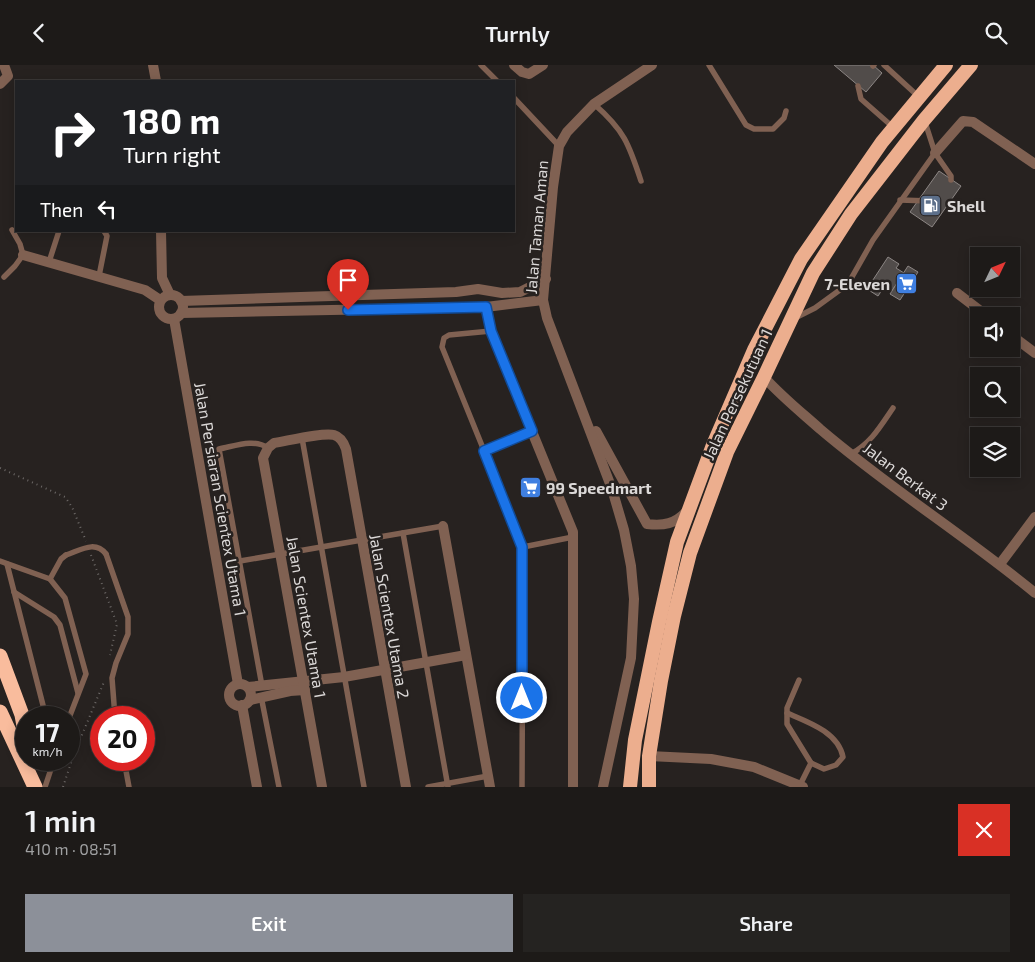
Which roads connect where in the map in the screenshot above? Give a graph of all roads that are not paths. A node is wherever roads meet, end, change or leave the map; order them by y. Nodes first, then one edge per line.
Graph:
1 (4, 65) edge
2 (153, 65) edge
3 (481, 65) edge
4 (514, 65) edge
5 (543, 65) edge
6 (652, 65) edge
7 (709, 65) edge
8 (884, 65) edge
9 (946, 65) edge
10 (971, 65) edge
11 (156, 80) edge
12 (496, 80) edge
13 (0, 84) edge
14 (858, 86) dead end
15 (919, 97) junction
16 (515, 99) edge
17 (594, 105) junction
18 (786, 111) dead end
19 (924, 120) junction
20 (894, 128) junction
21 (559, 146) junction
22 (935, 153) junction
23 (1035, 165) edge
24 (951, 180) dead end
25 (641, 181) dead end
26 (900, 200) junction
27 (930, 201) dead end
28 (12, 230) dead end
29 (59, 232) edge
30 (105, 232) edge
31 (161, 232) edge
32 (23, 255) junction
33 (49, 262) junction
34 (4, 277) dead end
35 (99, 277) junction
36 (546, 279) junction
37 (456, 292) junction
38 (957, 293) dead end
39 (170, 295) junction
40 (160, 300) junction
41 (543, 300) junction
42 (182, 301) junction
43 (486, 307) junction
44 (975, 307) edge
45 (178, 316) junction
46 (789, 321) junction
47 (491, 331) junction
48 (1020, 342) edge
49 (1035, 353) edge
50 (764, 377) junction
51 (579, 399) junction
52 (893, 409) dead end
53 (532, 431) junction
54 (302, 438) junction
55 (267, 450) junction
56 (484, 451) junction
57 (851, 454) junction
58 (691, 506) junction
59 (1035, 517) edge
60 (443, 525) joint
61 (403, 533) junction
62 (573, 537) junction
63 (362, 540) junction
64 (321, 547) junction
65 (522, 547) junction
66 (280, 554) junction
67 (0, 561) edge
68 (240, 561) junction
69 (7, 564) junction
70 (1000, 564) junction
71 (50, 579) junction
72 (14, 592) junction
73 (1035, 593) edge
74 (0, 655) edge
75 (466, 655) junction
76 (426, 662) junction
77 (384, 669) junction
78 (344, 677) junction
79 (799, 680) dead end
80 (243, 686) junction
81 (304, 686) junction
82 (262, 691) junction
83 (78, 693) junction
84 (246, 702) junction
85 (19, 706) edge
86 (43, 706) edge
87 (73, 706) edge
88 (115, 706) edge
89 (0, 712) edge
90 (787, 713) junction
91 (649, 756) junction
92 (811, 763) junction
93 (32, 771) edge
94 (50, 771) edge
95 (126, 771) edge
96 (488, 776) junction
97 (447, 785) edge
98 (802, 786) edge
99 (35, 787) edge
100 (45, 787) edge
101 (129, 787) edge
102 (257, 787) edge
103 (280, 787) edge
104 (322, 787) edge
105 (364, 787) edge
106 (406, 787) edge
107 (428, 787) edge
108 (490, 787) edge
109 (522, 787) edge
110 (573, 787) edge
111 (602, 787) edge
112 (630, 787) edge
113 (649, 787) edge

1 - 13 street
2 - 11 street
3 - 12 lane
4 - 5 street
6 - 17 street, Jalan Taman Aman
7 - 18 lane
8 - 15 lane
9 - 15 highway, Jalan Persekutuan 1
10 - 19 highway, Jalan Persekutuan 1
14 - 20 lane
15 - 20 highway, Jalan Persekutuan 1
16 - 21 lane
17 - 21 street, Jalan Taman Aman
17 - 25 lane
19 - 22 lane
19 - 46 highway, Jalan Persekutuan 1
20 - 58 highway, Jalan Persekutuan 1
21 - 36 street, Jalan Taman Aman
22 - 23 street
22 - 24 lane
22 - 26 lane
26 - 27 lane
26 - 46 lane
28 - 32 lane
29 - 33 lane
30 - 35 lane
31 - 39 street
32 - 33 street
32 - 34 lane
33 - 35 street
35 - 40 street
36 - 37 street
36 - 41 street, Jalan Taman Aman
37 - 42 street
37 - 43 street
38 - 44 street
39 - 40 street
39 - 42 street
40 - 45 street
41 - 43 street
41 - 51 street, Jalan Taman Aman
42 - 45 street
43 - 45 street
43 - 47 street
45 - 80 street, Jalan Persiaran Scientex Utama 1
46 - 50 highway, Jalan Persekutuan 1
47 - 53 street
47 - 56 lane
48 - 49 street
50 - 57 street, Jalan Berkat 3
50 - 91 highway, Jalan Persekutuan 1
51 - 58 street, Jalan Taman Aman
51 - 111 street, Jalan Taman Aman
52 - 57 lane
53 - 56 lane
53 - 62 street
54 - 55 street
54 - 63 street, Jalan Scientex Utama 2
54 - 64 lane
55 - 66 street, Jalan Scientex Utama 1
55 - 68 lane
56 - 65 lane
57 - 70 street, Jalan Berkat 3
58 - 112 highway, Jalan Persekutuan 1
59 - 70 street
60 - 61 lane
60 - 75 street
61 - 63 lane
61 - 76 lane
62 - 65 lane
62 - 110 street
63 - 64 lane
63 - 77 street, Jalan Scientex Utama 2
64 - 66 lane
64 - 78 lane
65 - 109 lane
66 - 68 lane
66 - 81 street, Jalan Scientex Utama 1
67 - 69 lane
68 - 82 lane
69 - 71 lane
69 - 72 lane
70 - 73 street, Jalan Berkat 3
71 - 83 lane
71 - 88 lane, bridge
72 - 83 lane
72 - 86 lane
74 - 85 highway
75 - 76 street
75 - 96 street
76 - 77 street
76 - 97 lane
77 - 78 street
77 - 106 street, Jalan Scientex Utama 2
78 - 81 street
78 - 105 lane
79 - 90 lane
80 - 82 street
80 - 84 street, Jalan Persiaran Scientex Utama 1
80 - 84 street, Jalan Persiaran Scientex Utama 1
81 - 82 street
81 - 104 street, Jalan Scientex Utama 1
82 - 84 street
82 - 103 lane
83 - 87 lane
84 - 102 street, Jalan Persiaran Scientex Utama 1
89 - 99 highway
90 - 92 lane
90 - 92 lane
91 - 98 street
91 - 113 highway, Jalan Persekutuan 1
92 - 98 lane
93 - 99 highway
94 - 100 lane
95 - 101 lane
96 - 97 lane
96 - 108 street
97 - 107 lane

